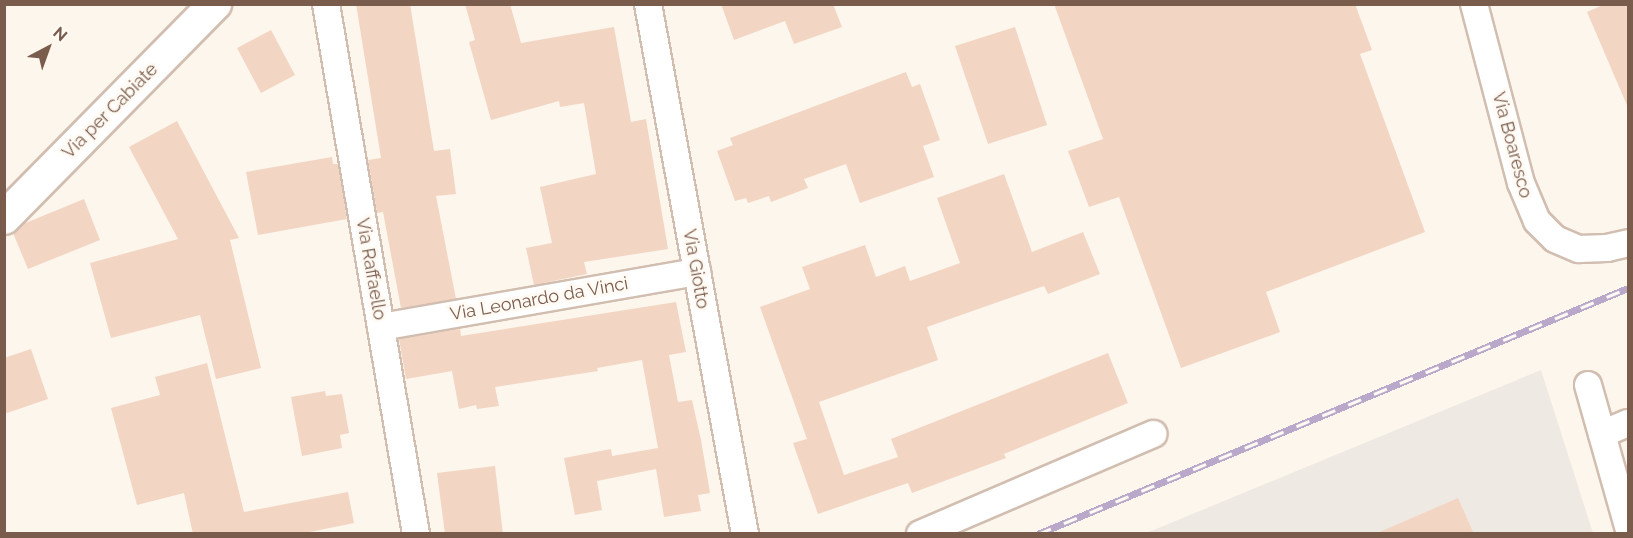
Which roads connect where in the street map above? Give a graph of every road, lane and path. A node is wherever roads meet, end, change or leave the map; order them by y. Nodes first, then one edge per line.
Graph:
1 (215, 4) edge
2 (326, 4) edge
3 (648, 4) edge
4 (1474, 4) edge
5 (4, 218) edge
6 (1629, 243) edge
7 (697, 272) junction
8 (381, 327) junction
9 (1588, 385) dead end
10 (1629, 423) edge
11 (1153, 434) dead end
12 (1602, 434) junction
13 (1629, 526) edge
14 (416, 534) edge
15 (745, 534) edge
16 (920, 534) edge

1 - 5 street, Via per Cabiate
2 - 8 street, Via Raffaello
3 - 7 street, Via Giotto
4 - 6 street, Via Boaresco
7 - 8 street, Via Leonardo da Vinci
7 - 15 street, Via Giotto
8 - 14 street, Via Raffaello
9 - 12 street
10 - 12 street
11 - 16 street
12 - 13 street

